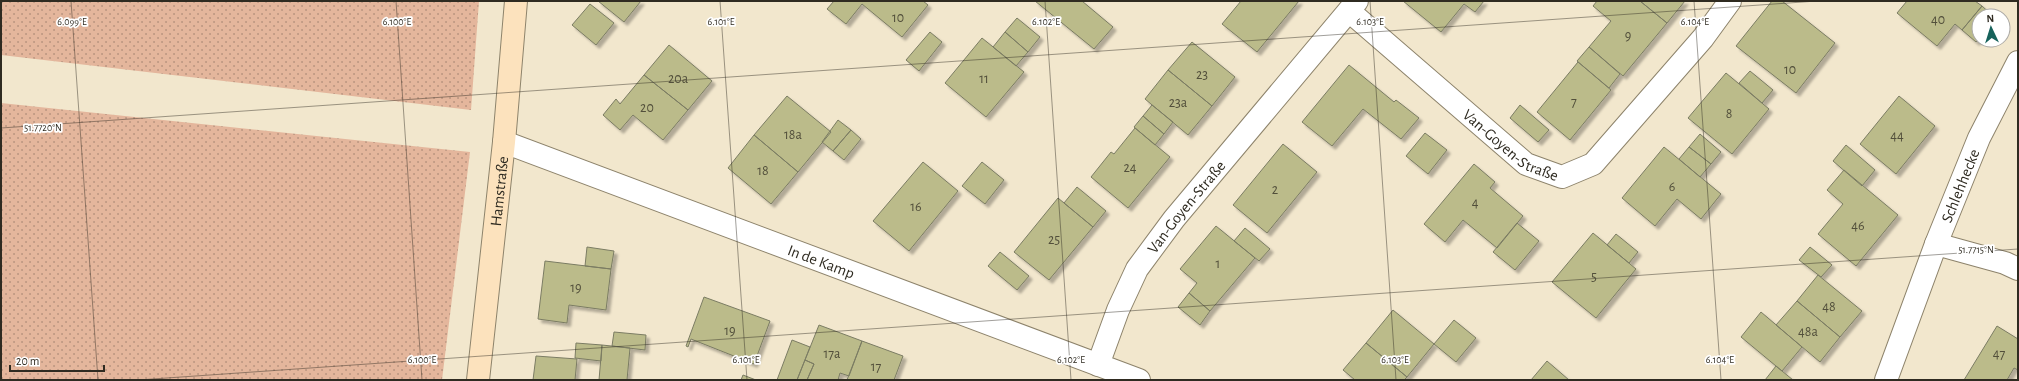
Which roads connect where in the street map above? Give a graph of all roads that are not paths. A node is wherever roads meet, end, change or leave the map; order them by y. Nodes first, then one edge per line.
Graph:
1 (516, 1) edge
2 (1730, 1) edge
3 (1353, 6) edge
4 (2018, 62) edge
5 (504, 142) junction
6 (1936, 244) junction
7 (2018, 269) edge
8 (1098, 365) junction
9 (478, 380) edge
10 (1139, 380) edge
11 (1886, 380) edge

1 - 5 street, Hamstraße
2 - 3 street, Van-Goyen-Straße
3 - 8 street, Van-Goyen-Straße
4 - 6 street, Schlehhecke
5 - 8 street, In de Kamp
5 - 9 street, Hamstraße
6 - 7 street
6 - 11 street, Schlehhecke
8 - 10 street, In de Kamp

